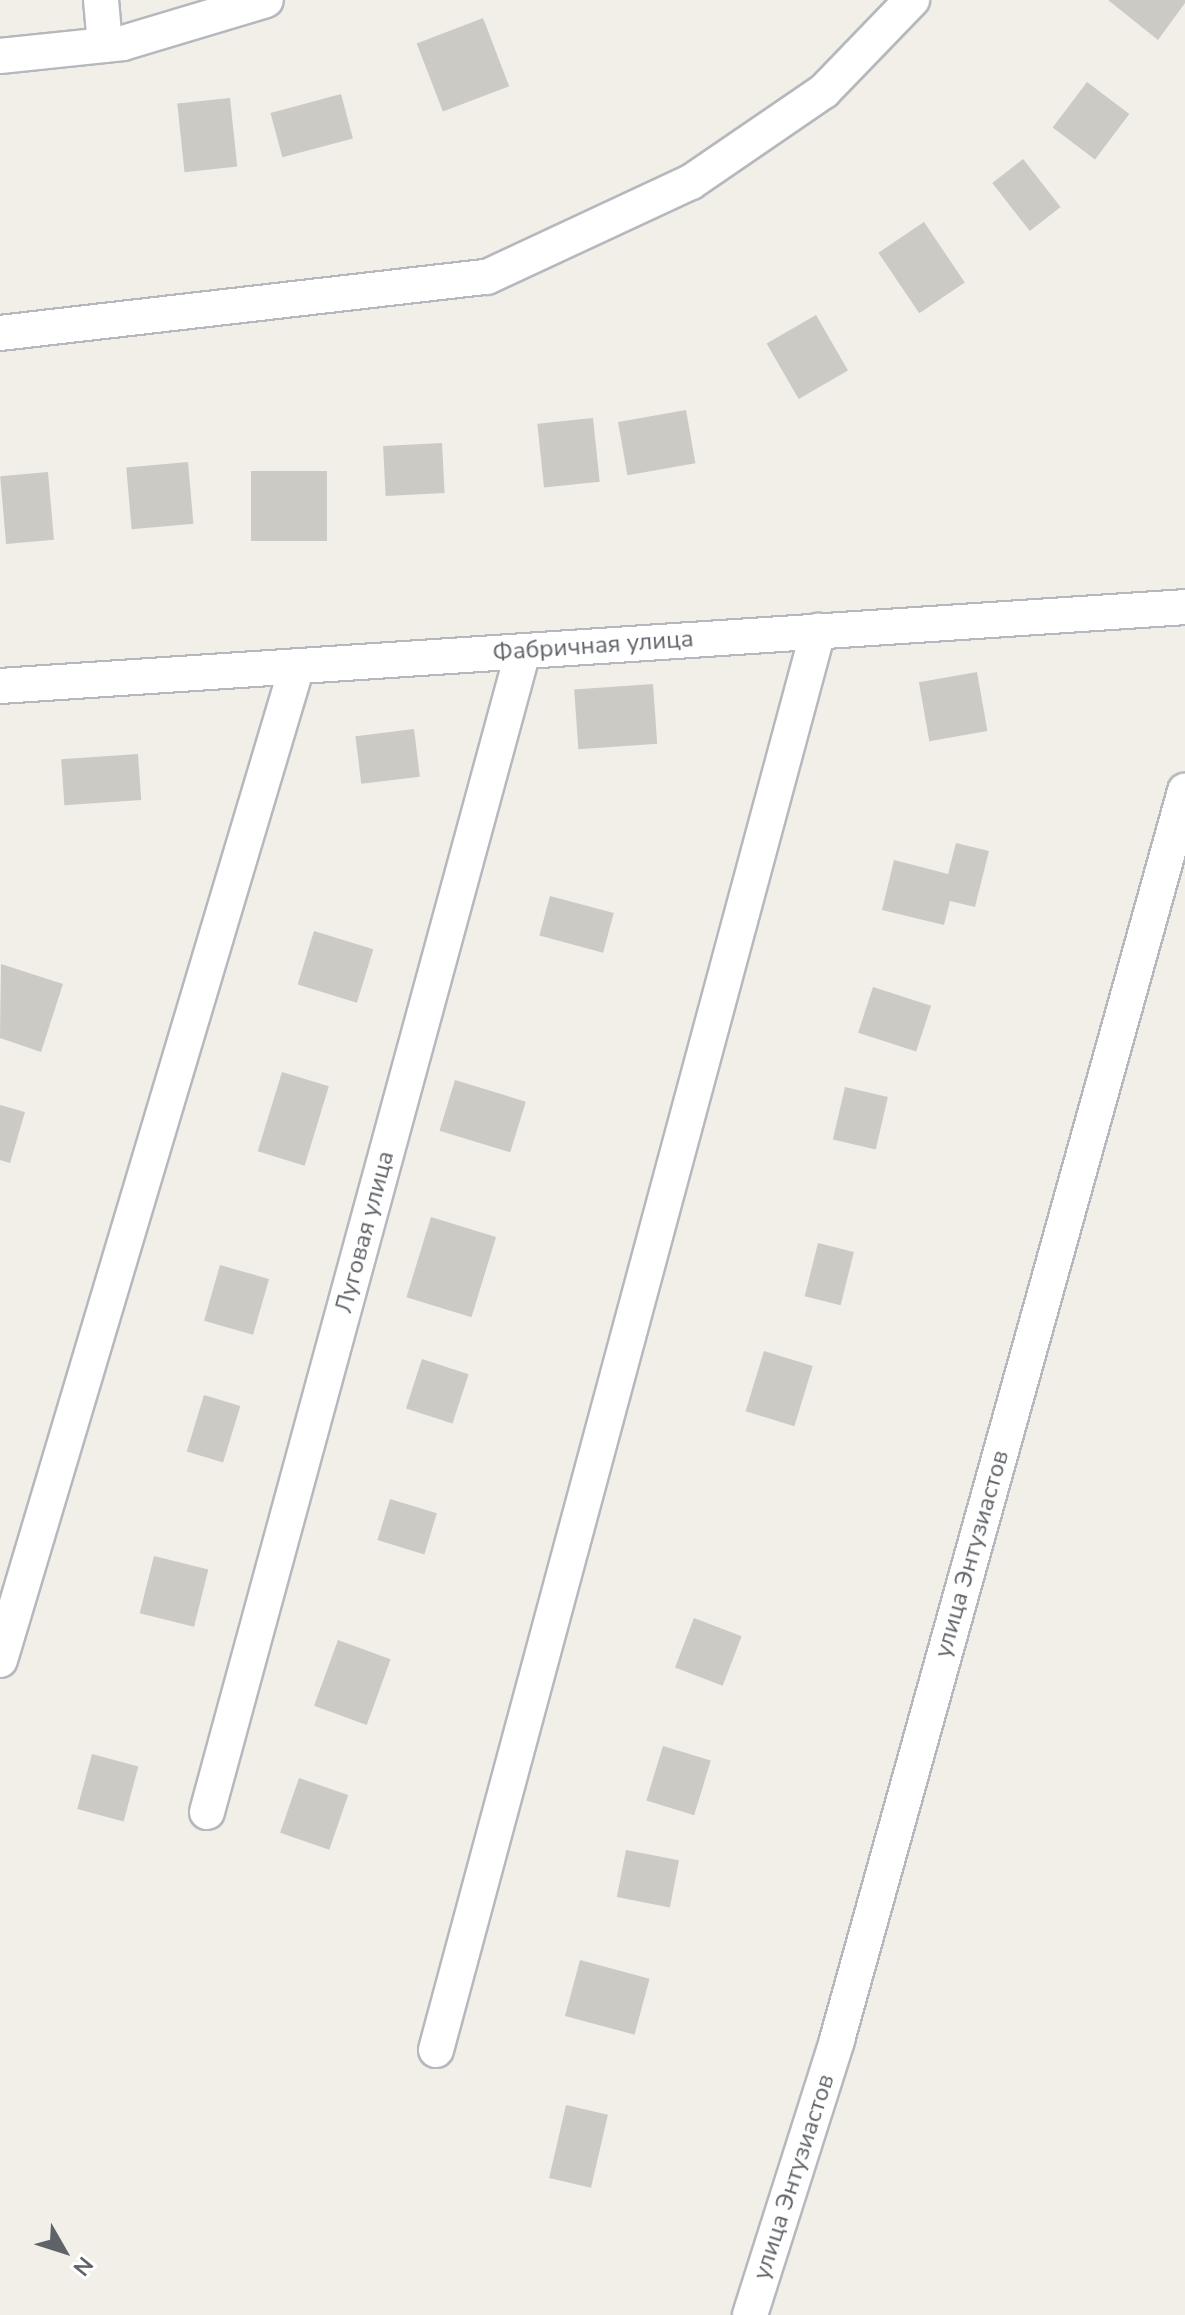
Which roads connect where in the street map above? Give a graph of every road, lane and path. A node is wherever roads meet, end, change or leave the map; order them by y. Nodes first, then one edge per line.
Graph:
1 (101, 0) edge
2 (266, 0) edge
3 (912, 0) edge
4 (105, 45) junction
5 (0, 56) edge
6 (0, 333) edge
7 (1185, 607) edge
8 (818, 631) junction
9 (523, 651) junction
10 (297, 666) junction
11 (0, 686) edge
12 (1185, 791) edge
13 (0, 1660) edge
14 (207, 1812) dead end
15 (436, 2050) dead end
16 (750, 2315) edge

1 - 4 street
2 - 4 street
3 - 6 street
4 - 5 street
7 - 8 street, Фабричная улица
8 - 9 street, Фабричная улица
8 - 15 street
9 - 10 street, Фабричная улица
9 - 14 street, Луговая улица
10 - 11 street, Фабричная улица
10 - 13 street
12 - 16 street, улица Энтузиастов

